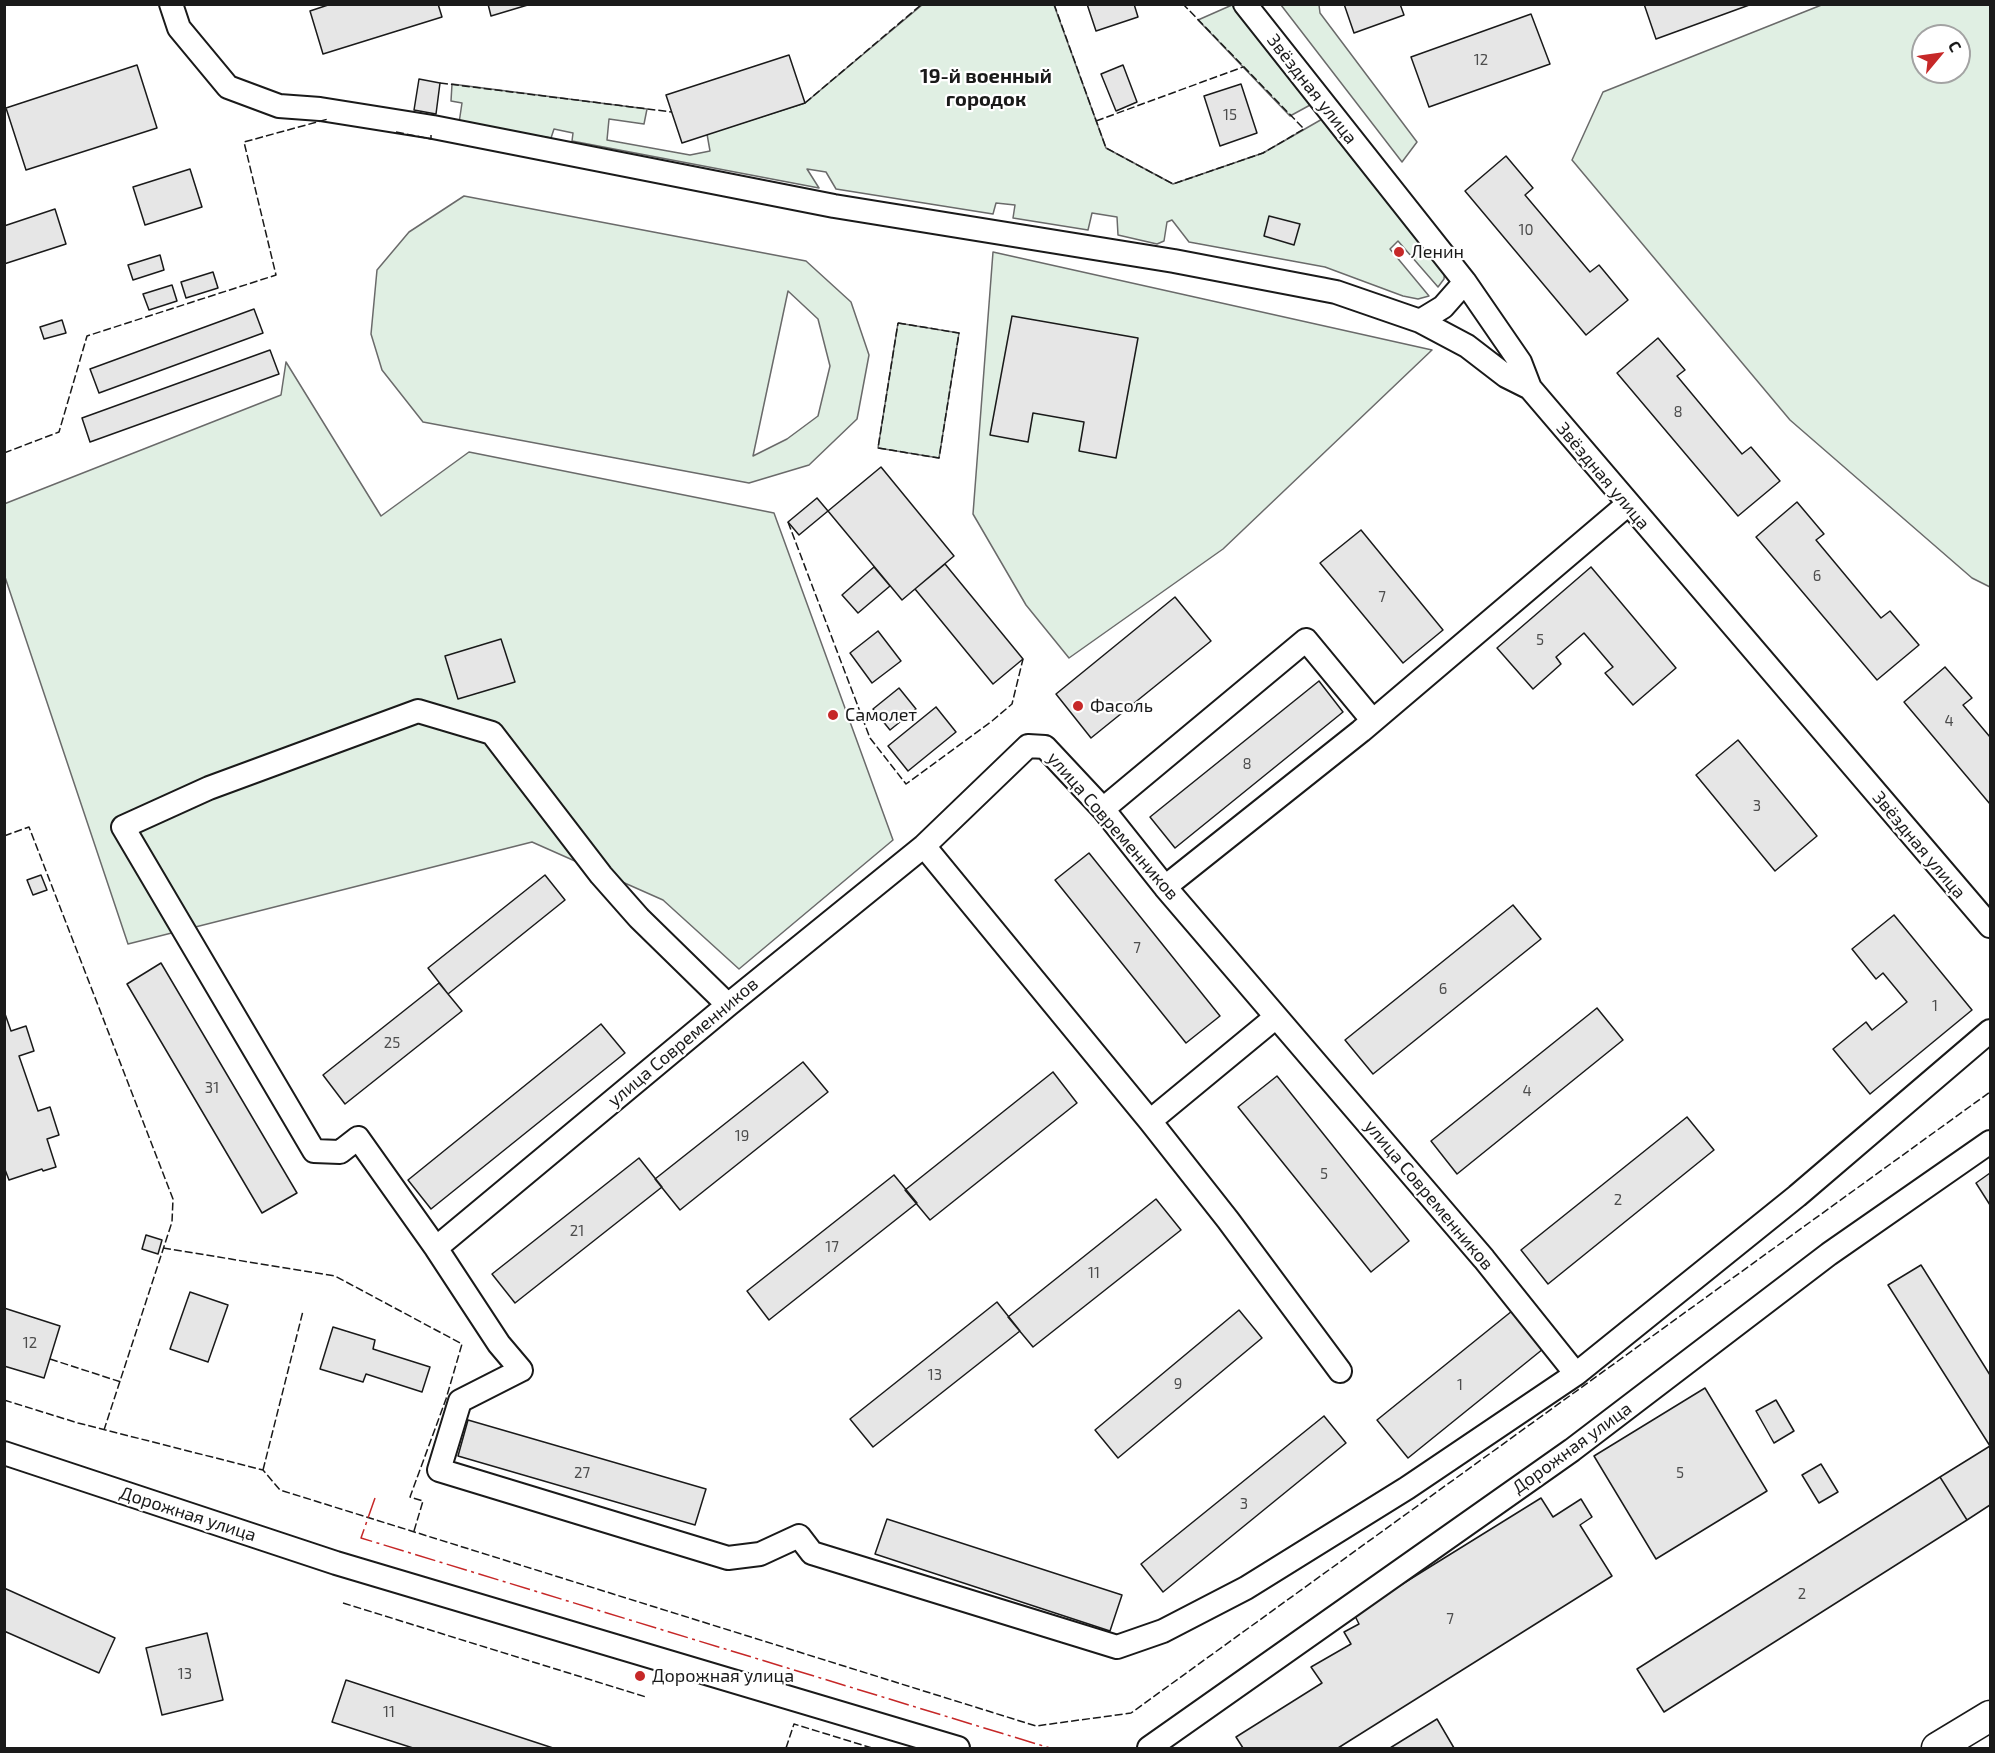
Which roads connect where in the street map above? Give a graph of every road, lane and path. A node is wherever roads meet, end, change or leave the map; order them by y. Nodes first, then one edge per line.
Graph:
1 (171, 4) edge
2 (1245, 4) edge
3 (1465, 282) junction
4 (1420, 321) junction
5 (1530, 388) junction
6 (1628, 505) junction
7 (1373, 721) junction
8 (1103, 808) junction
9 (924, 846) junction
10 (1165, 887) junction
11 (1990, 926) edge
12 (728, 1005) junction
13 (1276, 1017) junction
14 (1990, 1031) edge
15 (1150, 1121) junction
16 (1990, 1142) edge
17 (436, 1248) junction
18 (1340, 1371) dead end
19 (1576, 1374) junction
20 (4, 1453) edge
21 (1990, 1716) edge
22 (958, 1749) edge
23 (1149, 1749) edge
24 (1937, 1749) edge

1 - 4 street
2 - 3 street, Звёздная улица
3 - 4 street
3 - 5 street, Звёздная улица
4 - 5 street
5 - 6 street, Звёздная улица
6 - 7 street
6 - 11 street, Звёздная улица
7 - 8 street
7 - 10 street
8 - 9 street, улица Современников
8 - 10 street, улица Современников
9 - 12 street, улица Современников
9 - 15 street
10 - 13 street, улица Современников
12 - 17 street, улица Современников
12 - 17 street
13 - 15 street
13 - 19 street, улица Современников
14 - 19 street
15 - 18 street
16 - 23 street, Дорожная улица
17 - 19 street
20 - 22 street, Дорожная улица
21 - 24 main road

